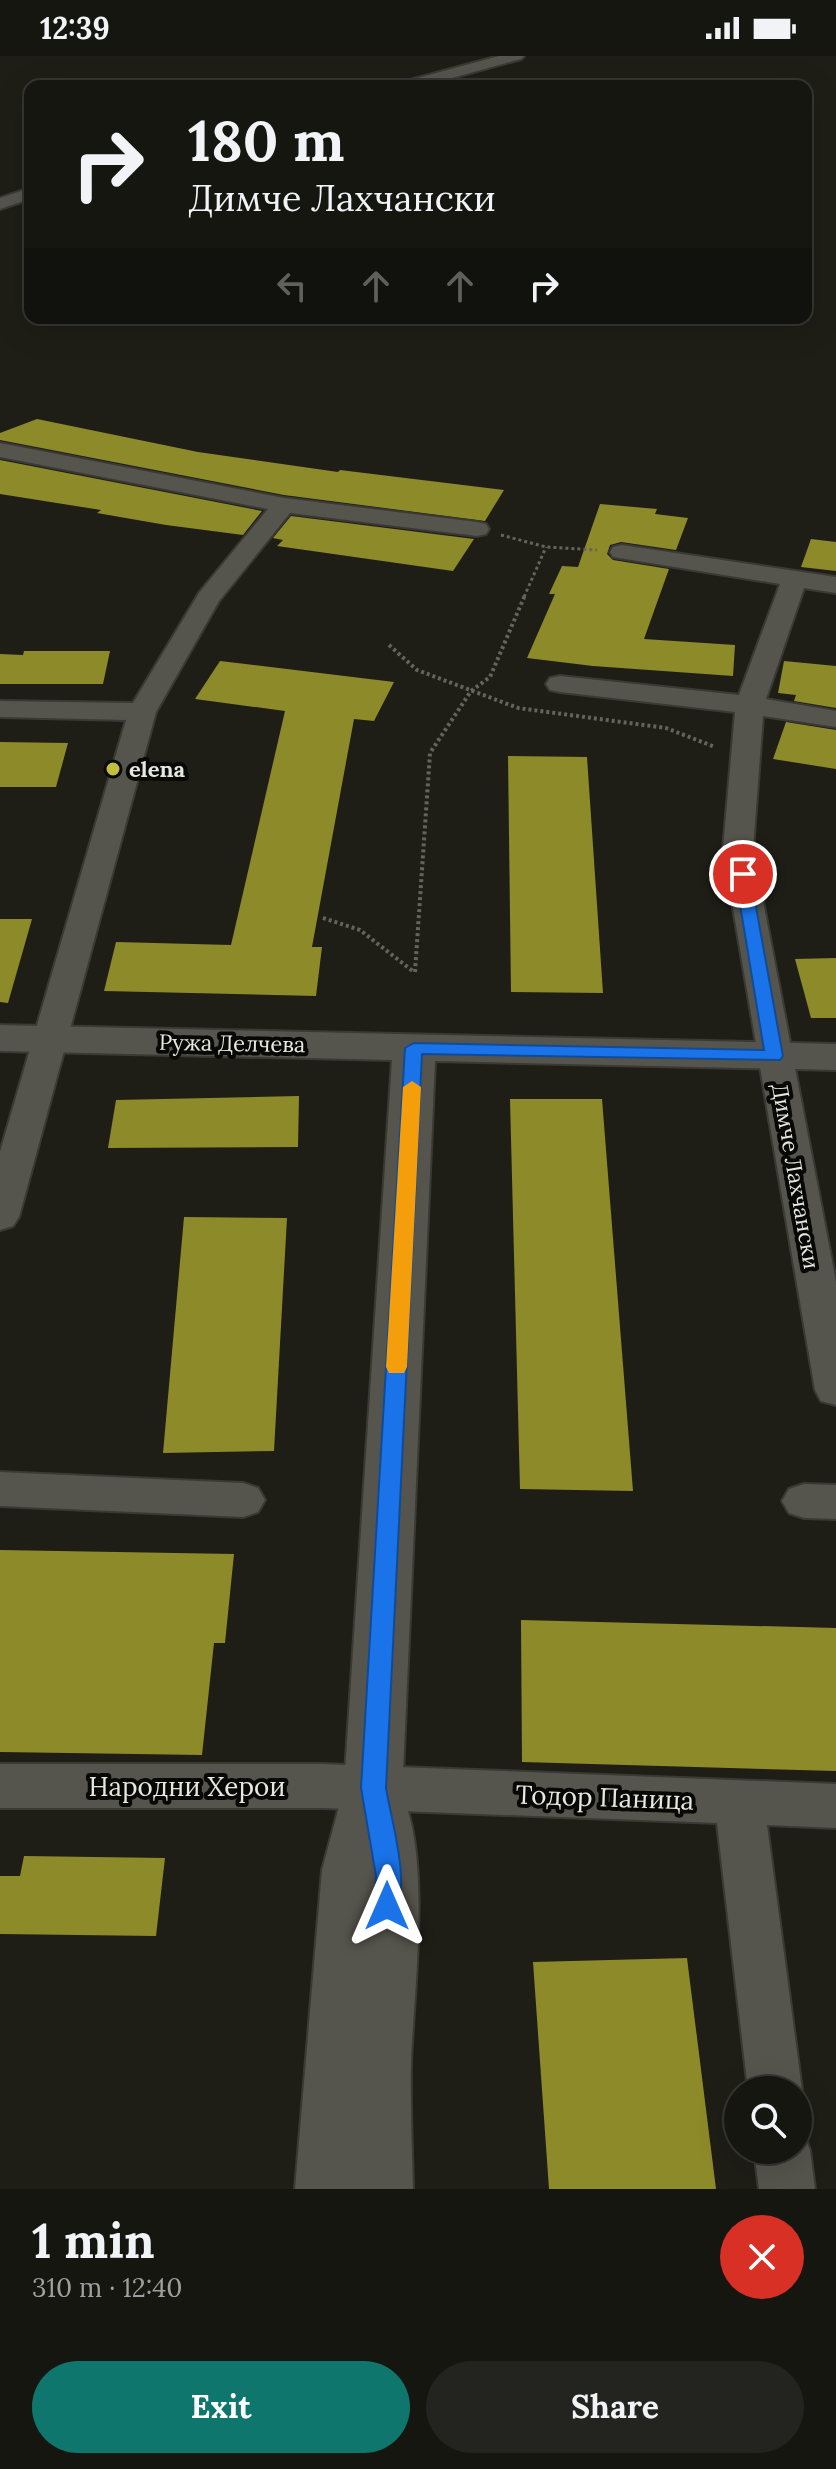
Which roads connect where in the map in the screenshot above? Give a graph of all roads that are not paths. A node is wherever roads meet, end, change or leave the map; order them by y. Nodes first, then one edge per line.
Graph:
1 (516, 56) edge
2 (427, 80) edge
3 (24, 195) edge
4 (0, 204) edge
5 (0, 450) edge
6 (284, 505) junction
7 (477, 529) road end
8 (622, 552) road end
9 (794, 579) junction
10 (836, 585) edge
11 (560, 684) dead end
12 (750, 705) junction
13 (0, 709) edge
14 (142, 712) junction
15 (836, 719) edge
16 (0, 1038) edge
17 (49, 1039) junction
18 (414, 1048) junction
19 (774, 1056) junction
20 (836, 1057) edge
21 (0, 1217) edge
22 (825, 1268) edge
23 (836, 1390) edge
24 (0, 1489) edge
25 (243, 1500) dead end
26 (0, 1786) edge
27 (374, 1788) junction
28 (739, 1803) junction
29 (836, 1806) edge
30 (773, 2076) edge
31 (784, 2164) edge
32 (330, 2189) edge
33 (378, 2189) edge
34 (787, 2189) edge

1 - 2 street
3 - 4 street
5 - 6 street
6 - 7 street
6 - 14 street
8 - 9 street
9 - 10 street
9 - 12 street, Димче Лахчански
11 - 12 street
12 - 15 street
12 - 19 street, Димче Лахчански
13 - 14 street
14 - 17 street
16 - 17 street, Ружа Делчева
17 - 18 street, Ружа Делчева
17 - 21 street
18 - 19 street, Димче Лахчански
18 - 27 street
19 - 20 street, Димче Лахчански
19 - 22 street, Димче Лахчански
22 - 23 street, Димче Лахчански
24 - 25 street
26 - 27 street, Народни Херои
27 - 28 street, Тодор Паница
27 - 32 street
27 - 33 street
28 - 29 street, Тодор Паница
28 - 30 street
31 - 34 street

